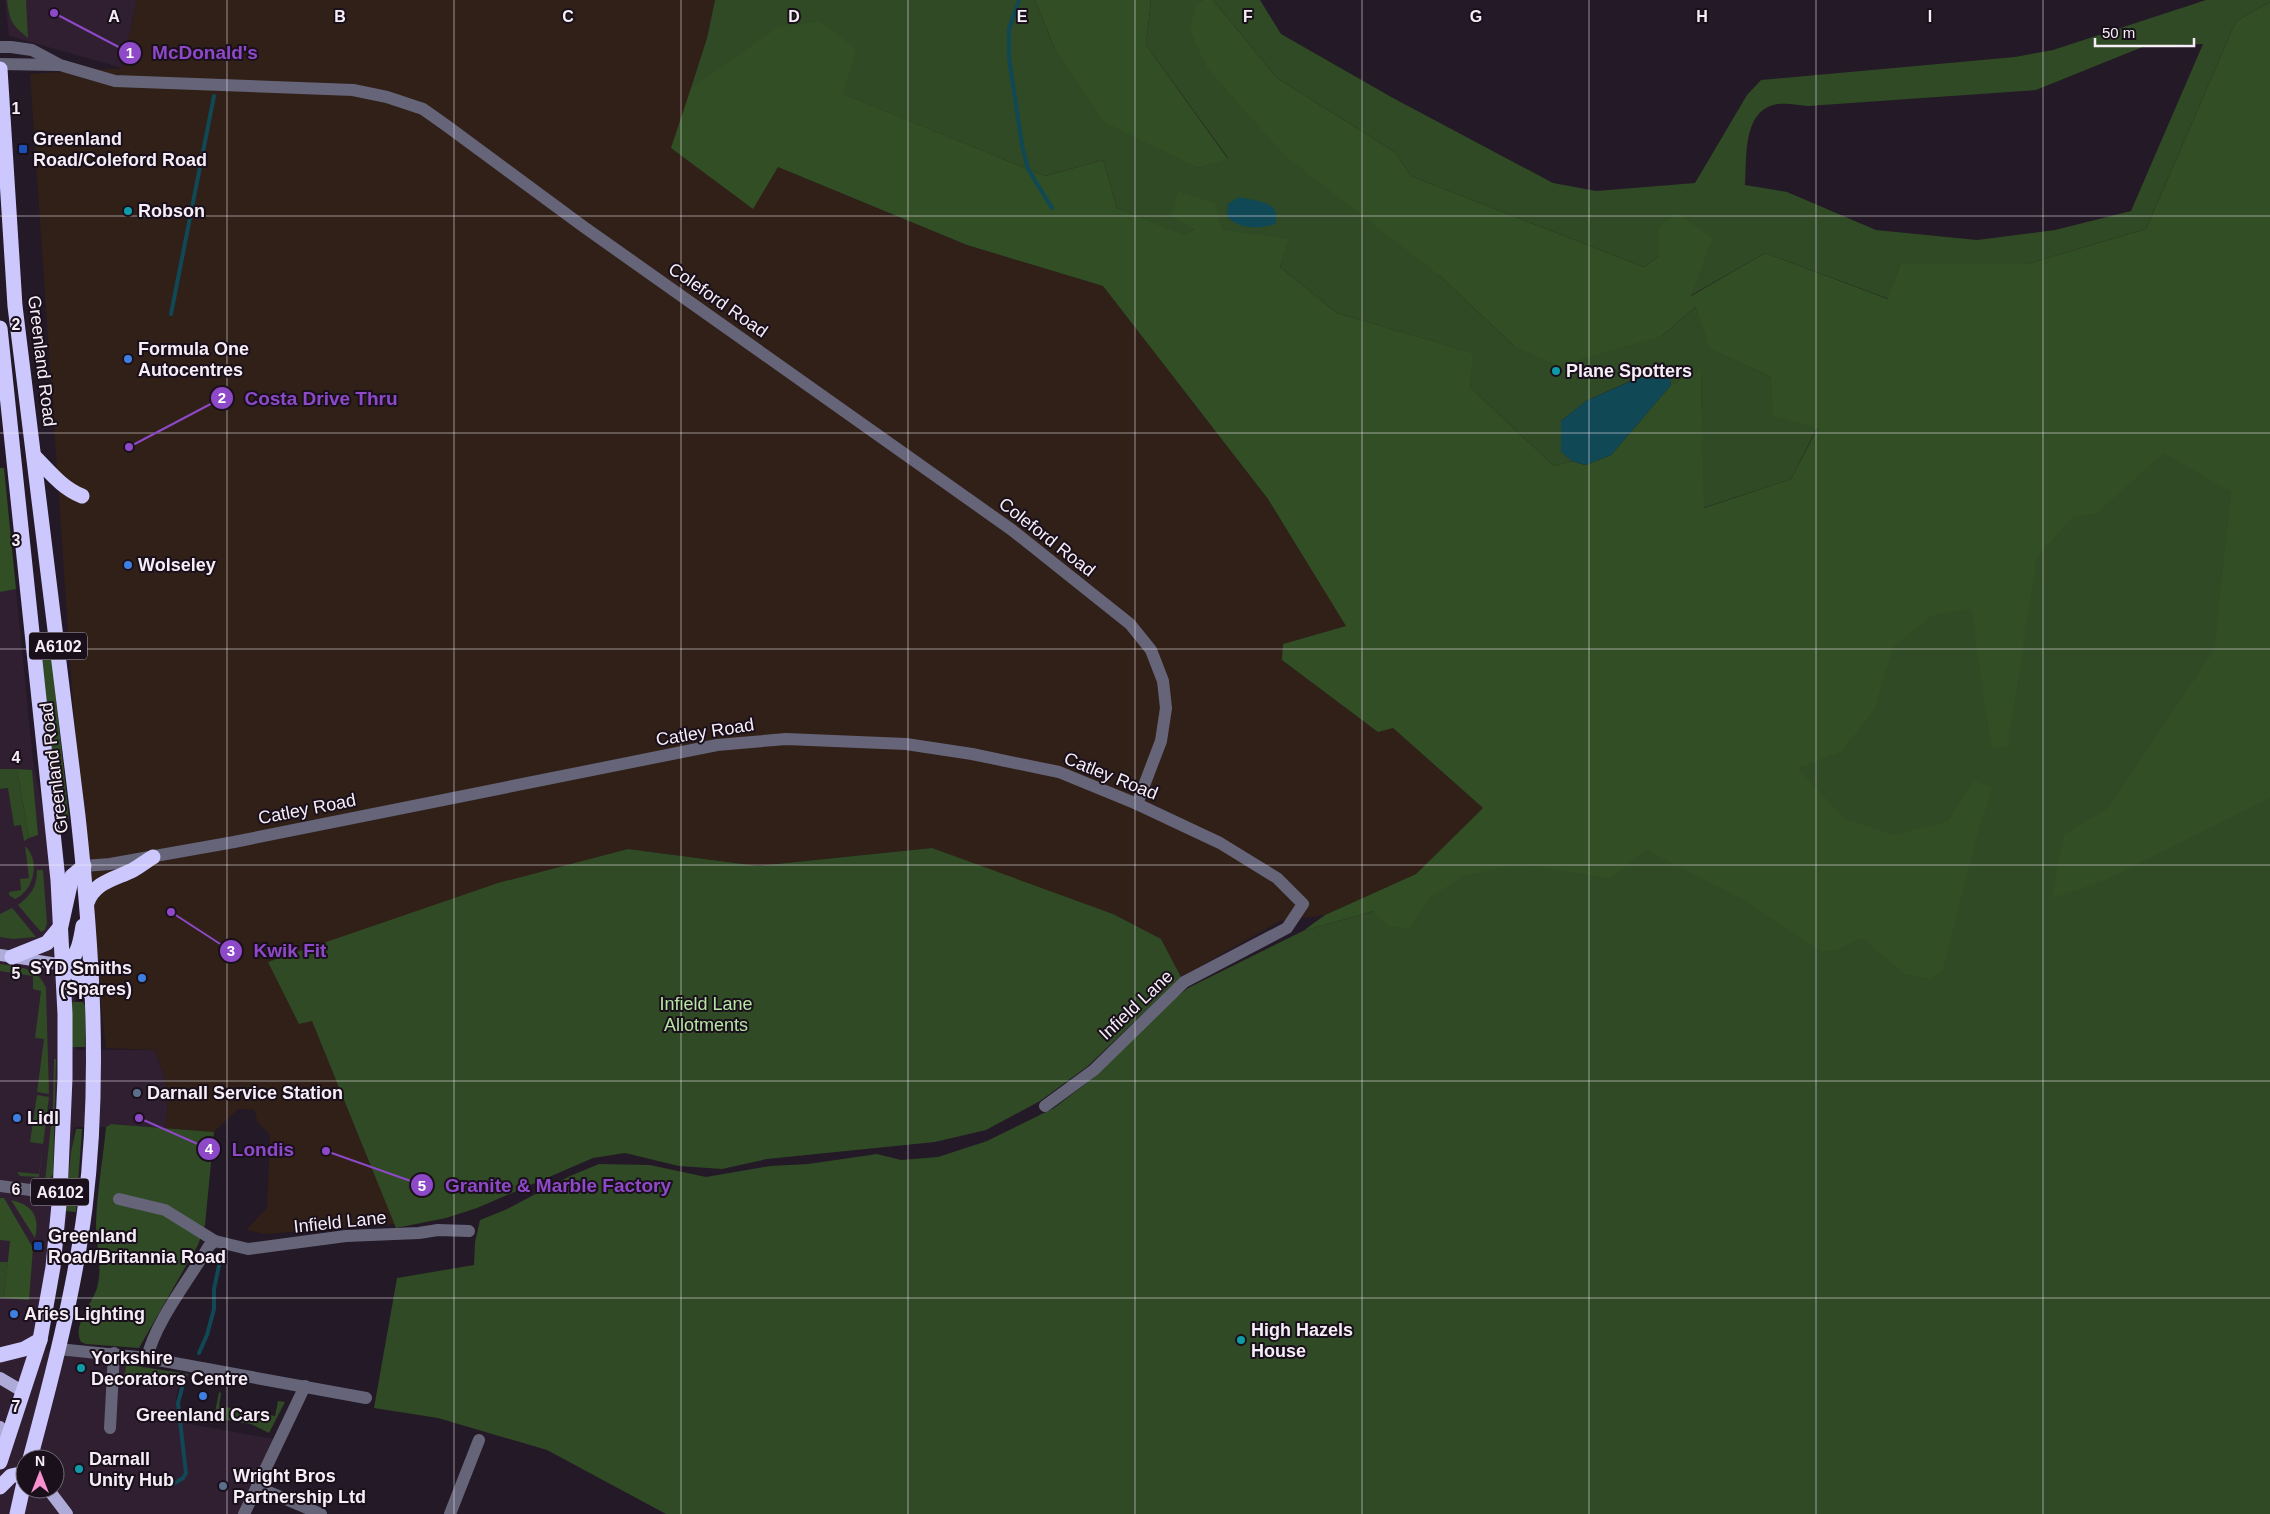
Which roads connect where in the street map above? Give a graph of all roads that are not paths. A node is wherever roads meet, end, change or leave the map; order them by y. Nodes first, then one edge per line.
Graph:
1 (0, 47) edge
2 (0, 64) edge
3 (60, 65) junction
4 (0, 69) edge
5 (0, 328) edge
6 (36, 457) junction
7 (82, 496) dead end
8 (41, 505) junction
9 (20, 518) junction
10 (44, 523) junction
11 (1137, 804) junction
12 (55, 849) junction
13 (153, 857) junction
14 (84, 866) junction
15 (87, 901) junction
16 (1303, 904) joint
17 (61, 926) junction
18 (6, 956) edge
19 (64, 965) junction
20 (92, 995) junction
21 (1045, 1106) dead end
22 (0, 1186) edge
23 (60, 1194) junction
24 (119, 1199) dead end
25 (469, 1231) dead end
26 (215, 1241) junction
27 (40, 1340) junction
28 (58, 1349) junction
29 (114, 1353) junction
30 (0, 1355) edge
31 (147, 1358) junction
32 (0, 1378) edge
33 (305, 1386) junction
34 (22, 1391) junction
35 (366, 1398) dead end
36 (40, 1420) junction
37 (0, 1427) edge
38 (110, 1428) dead end
39 (479, 1440) dead end
40 (33, 1449) edge
41 (2, 1456) edge
42 (15, 1475) edge
43 (0, 1487) edge
44 (257, 1487) junction
45 (20, 1499) edge
46 (56, 1499) edge
47 (17, 1514) edge
48 (67, 1514) edge
49 (244, 1514) edge
50 (321, 1514) edge
51 (450, 1514) edge

1 - 3 street, Coleford Road
2 - 3 street, Coleford Road
3 - 11 street, Coleford Road
4 - 6 highway, Greenland Road / A6102
5 - 9 highway, Greenland Road / A6102
6 - 7 highway
6 - 8 highway, Greenland Road / A6102
8 - 9 highway
8 - 10 highway, Greenland Road / A6102
9 - 10 highway
9 - 12 highway, Greenland Road / A6102
10 - 14 highway, Greenland Road / A6102
11 - 13 street, Catley Road
11 - 16 street, Catley Road
12 - 14 highway
12 - 17 highway, Greenland Road / A6102
13 - 14 street, Catley Road
13 - 15 highway
14 - 15 highway, Greenland Road / A6102
14 - 17 highway
15 - 19 highway
15 - 20 highway, Greenland Road / A6102
16 - 21 street, Infield Lane
17 - 18 highway
17 - 19 highway, Greenland Road / A6102
18 - 19 main road
19 - 20 highway
19 - 23 highway, Greenland Road / A6102
20 - 28 highway, Greenland Road / A6102
22 - 23 street
23 - 27 highway, Greenland Road / A6102
24 - 26 street, Infield Lane
25 - 26 street, Infield Lane
26 - 31 street
27 - 30 highway
27 - 34 highway, Greenland Road / A6102
28 - 29 street
28 - 36 highway, Greenland Road / A6102
29 - 31 street
29 - 38 street
31 - 33 street
32 - 34 main road
33 - 35 street
33 - 44 street
34 - 36 highway
34 - 41 highway, Greenland Road / A6102
36 - 40 highway, Greenland Road / A6102
37 - 41 main road
39 - 51 street
42 - 43 highway
44 - 49 street
44 - 50 street
45 - 47 highway
46 - 48 main road

